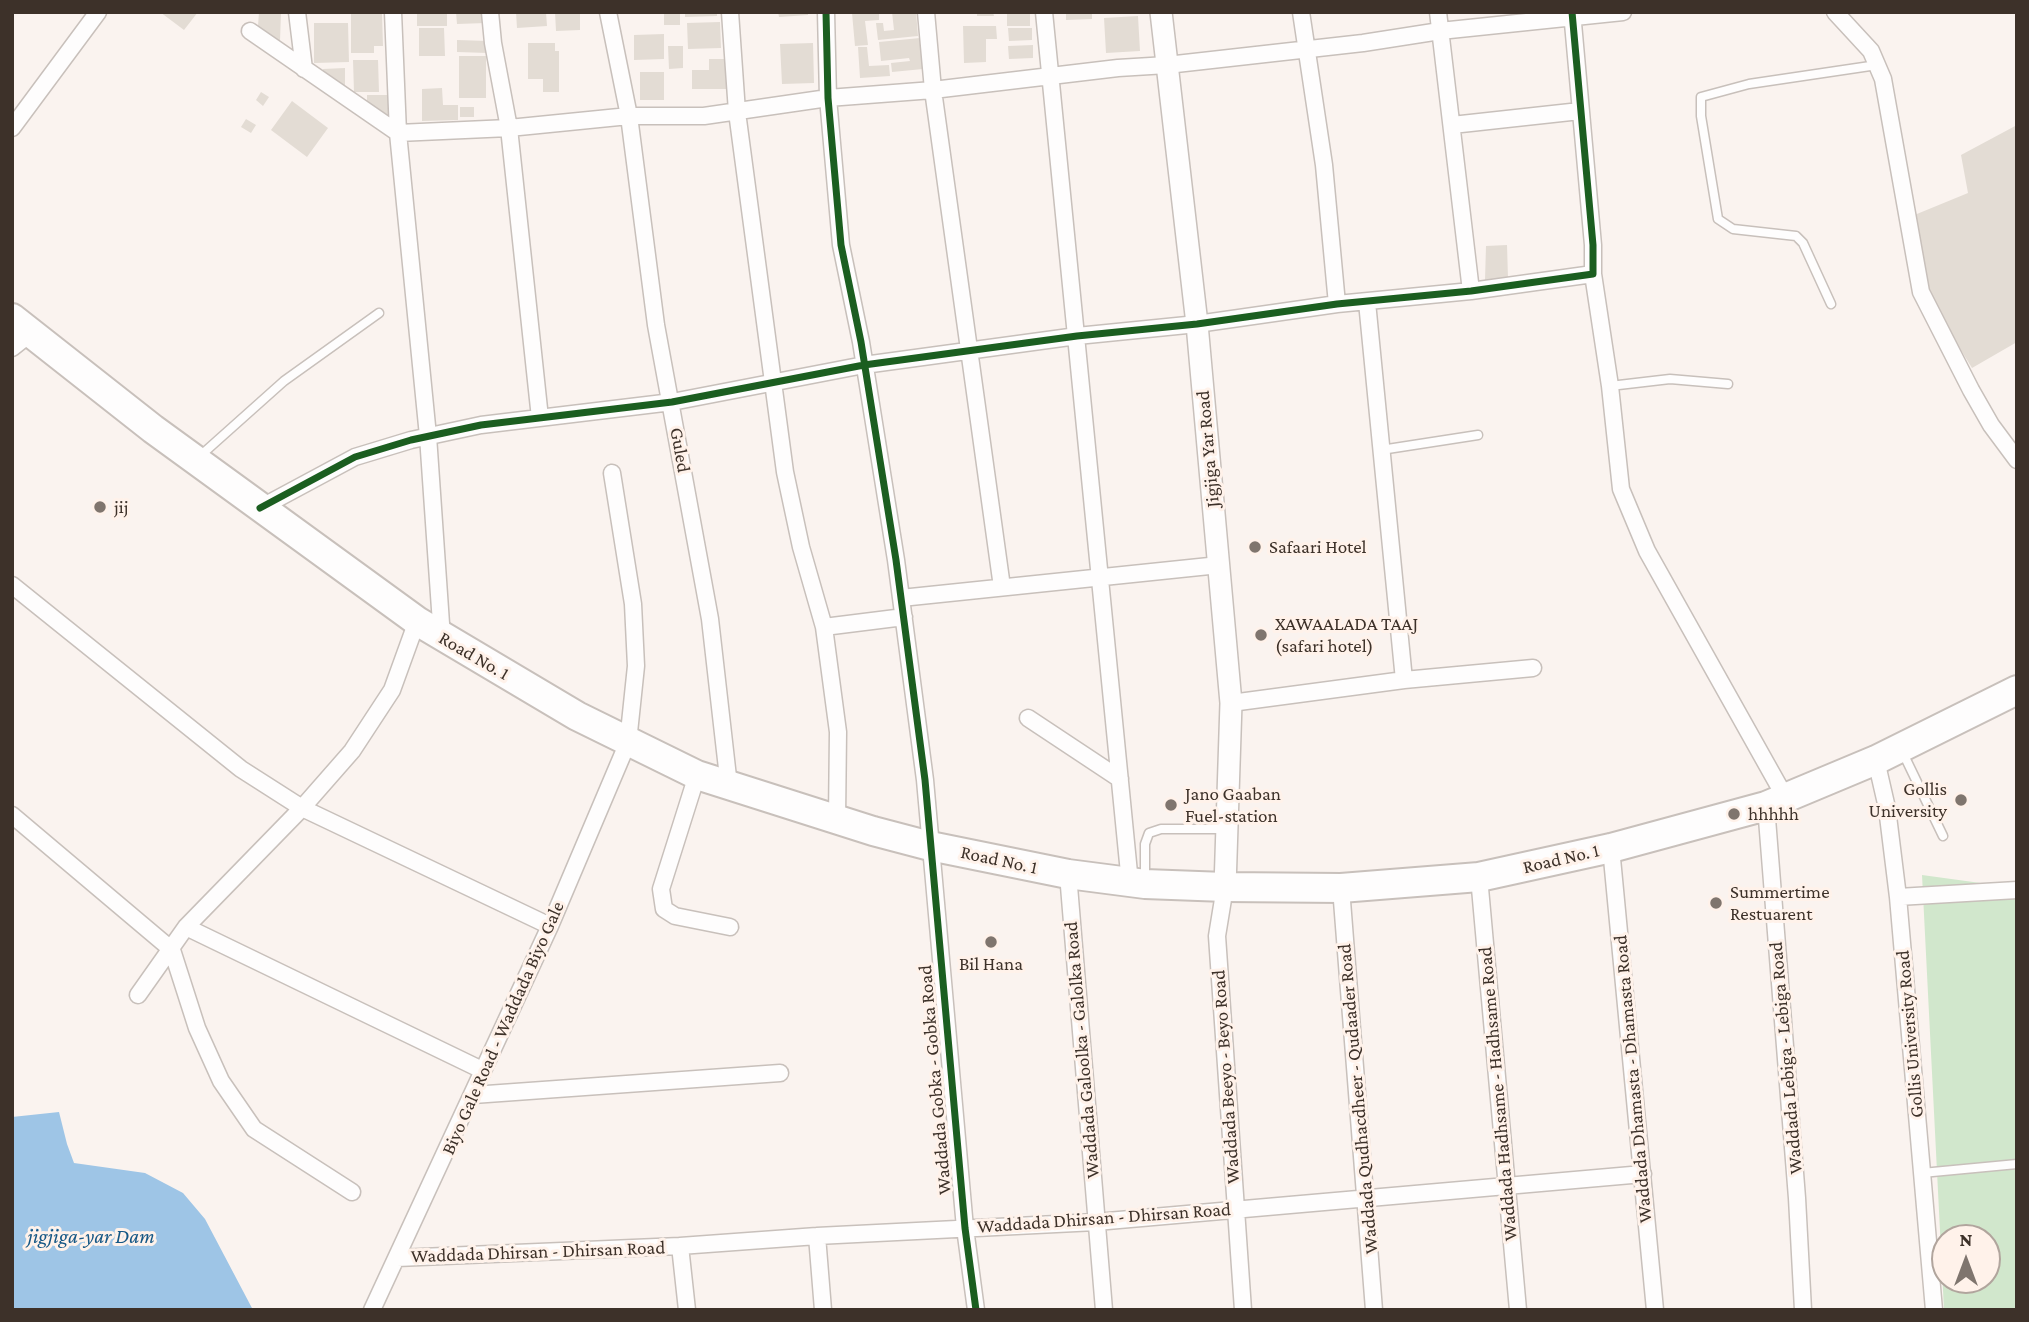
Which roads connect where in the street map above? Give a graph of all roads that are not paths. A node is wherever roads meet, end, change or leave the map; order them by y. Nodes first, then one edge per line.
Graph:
1 (98, 12) edge
2 (297, 12) edge
3 (393, 12) edge
4 (490, 12) edge
5 (608, 12) edge
6 (730, 12) edge
7 (826, 12) edge
8 (926, 12) edge
9 (1044, 12) edge
10 (1161, 12) edge
11 (1301, 12) edge
12 (1438, 12) edge
13 (1623, 12) edge
14 (1835, 12) edge
15 (1572, 15) edge
16 (250, 31) dead end
17 (1440, 31) junction
18 (1306, 50) junction
19 (1167, 65) junction
20 (1877, 65) junction
21 (304, 69) junction
22 (1051, 76) junction
23 (933, 90) junction
24 (828, 98) junction
25 (1580, 111) junction
26 (737, 112) junction
27 (629, 116) junction
28 (1452, 124) junction
29 (12, 128) edge
30 (509, 128) junction
31 (398, 133) junction
32 (1593, 274) junction
33 (1471, 291) junction
34 (1367, 302) junction
35 (1337, 303) junction
36 (1831, 304) dead end
37 (379, 313) dead end
38 (1196, 324) junction
39 (18, 333) edge
40 (1077, 336) junction
41 (969, 352) junction
42 (864, 365) junction
43 (772, 382) junction
44 (1728, 384) dead end
45 (1610, 386) junction
46 (671, 402) junction
47 (540, 418) junction
48 (1478, 435) dead end
49 (428, 436) junction
50 (1381, 450) junction
51 (195, 460) junction
52 (2017, 460) edge
53 (612, 473) dead end
54 (260, 508) junction
55 (1219, 565) junction
56 (1100, 577) junction
57 (12, 585) edge
58 (1002, 587) junction
59 (901, 598) junction
60 (904, 617) junction
61 (417, 621) junction
62 (824, 627) junction
63 (442, 638) junction
64 (1532, 668) dead end
65 (1404, 680) junction
66 (2017, 690) edge
67 (1231, 703) junction
68 (1028, 718) dead end
69 (628, 743) junction
70 (1888, 754) junction
71 (696, 775) junction
72 (1120, 779) junction
73 (729, 786) junction
74 (1775, 802) junction
75 (302, 808) junction
76 (12, 815) edge
77 (837, 819) junction
78 (1227, 829) junction
79 (1943, 836) dead end
80 (930, 846) junction
81 (1611, 848) junction
82 (1068, 874) junction
83 (1479, 877) junction
84 (1137, 883) junction
85 (1225, 887) junction
86 (1341, 888) junction
87 (2017, 890) edge
88 (1898, 897) junction
89 (550, 926) junction
90 (187, 927) junction
91 (730, 927) dead end
92 (172, 950) junction
93 (138, 995) dead end
94 (482, 1070) junction
95 (780, 1073) dead end
96 (473, 1095) junction
97 (2017, 1164) edge
98 (1922, 1173) junction
99 (1643, 1174) junction
100 (1507, 1185) junction
101 (352, 1192) dead end
102 (1366, 1197) junction
103 (1235, 1208) junction
104 (1096, 1222) junction
105 (965, 1228) junction
106 (817, 1236) junction
107 (681, 1247) junction
108 (397, 1258) junction
109 (372, 1310) edge
110 (687, 1310) edge
111 (823, 1310) edge
112 (976, 1310) edge
113 (1104, 1310) edge
114 (1243, 1310) edge
115 (1374, 1310) edge
116 (1518, 1310) edge
117 (1655, 1310) edge
118 (1803, 1310) edge
119 (1934, 1310) edge

1 - 29 street
2 - 21 street
3 - 31 street
4 - 30 street
5 - 27 street, Guled
6 - 26 street
7 - 24 street, Waddada Gobka - Gobka Road
8 - 23 street
9 - 22 street
10 - 19 street, Jigjiga Yar Road
11 - 18 street
12 - 17 street
13 - 15 street
14 - 20 street
15 - 17 street
15 - 25 street
16 - 21 street
17 - 18 street
17 - 28 street
18 - 19 street
18 - 35 street
19 - 22 street
19 - 38 street, Jigjiga Yar Road
20 - 36 lane
20 - 52 street
21 - 31 street
22 - 23 street
22 - 40 street
23 - 24 street
23 - 41 street
24 - 26 street
24 - 42 street, Waddada Gobka - Gobka Road
25 - 28 street
25 - 32 street
26 - 27 street
26 - 43 street
27 - 30 street
27 - 46 street, Guled
28 - 33 street
30 - 31 street
30 - 47 street
31 - 49 street
32 - 33 street
32 - 45 street
33 - 34 street
34 - 35 street
34 - 50 street
35 - 38 street
37 - 51 lane
38 - 40 street
38 - 55 street, Jigjiga Yar Road
39 - 51 highway, Road No. 1
40 - 41 street
40 - 56 street
41 - 42 street
41 - 58 street
42 - 43 street
42 - 59 street, Waddada Gobka - Gobka Road
43 - 46 street
43 - 62 street
44 - 45 lane
45 - 74 street
46 - 47 street
46 - 73 street, Guled
47 - 49 street
48 - 50 lane
49 - 54 street
49 - 63 street
50 - 65 street
51 - 54 highway, Road No. 1
53 - 69 street, Biyo Gale Road - Waddada Biyo Gale
54 - 61 highway, Road No. 1
55 - 56 street
55 - 67 street, Jigjiga Yar Road
56 - 58 street
56 - 72 street
57 - 75 street
58 - 59 street
59 - 60 street, Waddada Gobka - Gobka Road
60 - 62 street
60 - 80 street, Waddada Gobka - Gobka Road
61 - 63 highway, Road No. 1
61 - 75 street
62 - 77 street
63 - 69 highway, Road No. 1
64 - 65 street
65 - 67 street
66 - 70 highway, Road No. 1
67 - 78 street, Jigjiga Yar Road
68 - 72 street
69 - 71 highway, Road No. 1
69 - 89 street, Biyo Gale Road - Waddada Biyo Gale
70 - 74 highway, Road No. 1
70 - 79 lane
70 - 88 street, Gollis University Road
71 - 73 highway, Road No. 1
71 - 91 street
72 - 84 street
73 - 77 highway, Road No. 1
74 - 81 highway, Road No. 1
74 - 118 street, Waddada Lebiga - Lebiga Road
75 - 89 street
75 - 90 street
76 - 92 street
77 - 80 highway, Road No. 1
78 - 84 lane
78 - 85 street, Jigjiga Yar Road
80 - 82 highway, Road No. 1
80 - 105 street, Waddada Gobka - Gobka Road
81 - 83 highway, Road No. 1
81 - 99 street, Waddada Dhamasta - Dhamasta Road
82 - 84 highway, Road No. 1
82 - 104 street, Waddada Galoolka - Galolka Road
83 - 86 highway, Road No. 1
83 - 100 street, Waddada Hadhsame - Hadhsame Road
84 - 85 highway, Road No. 1
85 - 86 highway, Road No. 1
85 - 103 street, Waddada Beeyo - Beyo Road
86 - 102 street, Waddada Qudhacdheer - Qudaader Road
87 - 88 street
88 - 98 street, Gollis University Road
89 - 94 street, Biyo Gale Road - Waddada Biyo Gale
90 - 92 street
90 - 94 street
92 - 93 street
92 - 101 street
94 - 96 street, Biyo Gale Road - Waddada Biyo Gale
95 - 96 street
96 - 108 street, Biyo Gale Road - Waddada Biyo Gale
97 - 98 lane
98 - 119 street, Gollis University Road
99 - 100 street, Waddada Dhirsan - Dhirsan Road
99 - 117 street, Waddada Dhamasta - Dhamasta Road
100 - 102 street, Waddada Dhirsan - Dhirsan Road
100 - 116 street, Waddada Hadhsame - Hadhsame Road
102 - 103 street, Waddada Dhirsan - Dhirsan Road
102 - 115 street, Waddada Qudhacdheer - Qudaader Road
103 - 104 street, Waddada Dhirsan - Dhirsan Road
103 - 114 street, Waddada Beeyo - Beyo Road
104 - 105 street, Waddada Dhirsan - Dhirsan Road
104 - 113 street, Waddada Galoolka - Galolka Road
105 - 106 street, Waddada Dhirsan - Dhirsan Road
105 - 112 street, Waddada Gobka - Gobka Road
106 - 107 street, Waddada Dhirsan - Dhirsan Road
106 - 111 street
107 - 108 street, Waddada Dhirsan - Dhirsan Road
107 - 110 street
108 - 109 street, Biyo Gale Road - Waddada Biyo Gale

